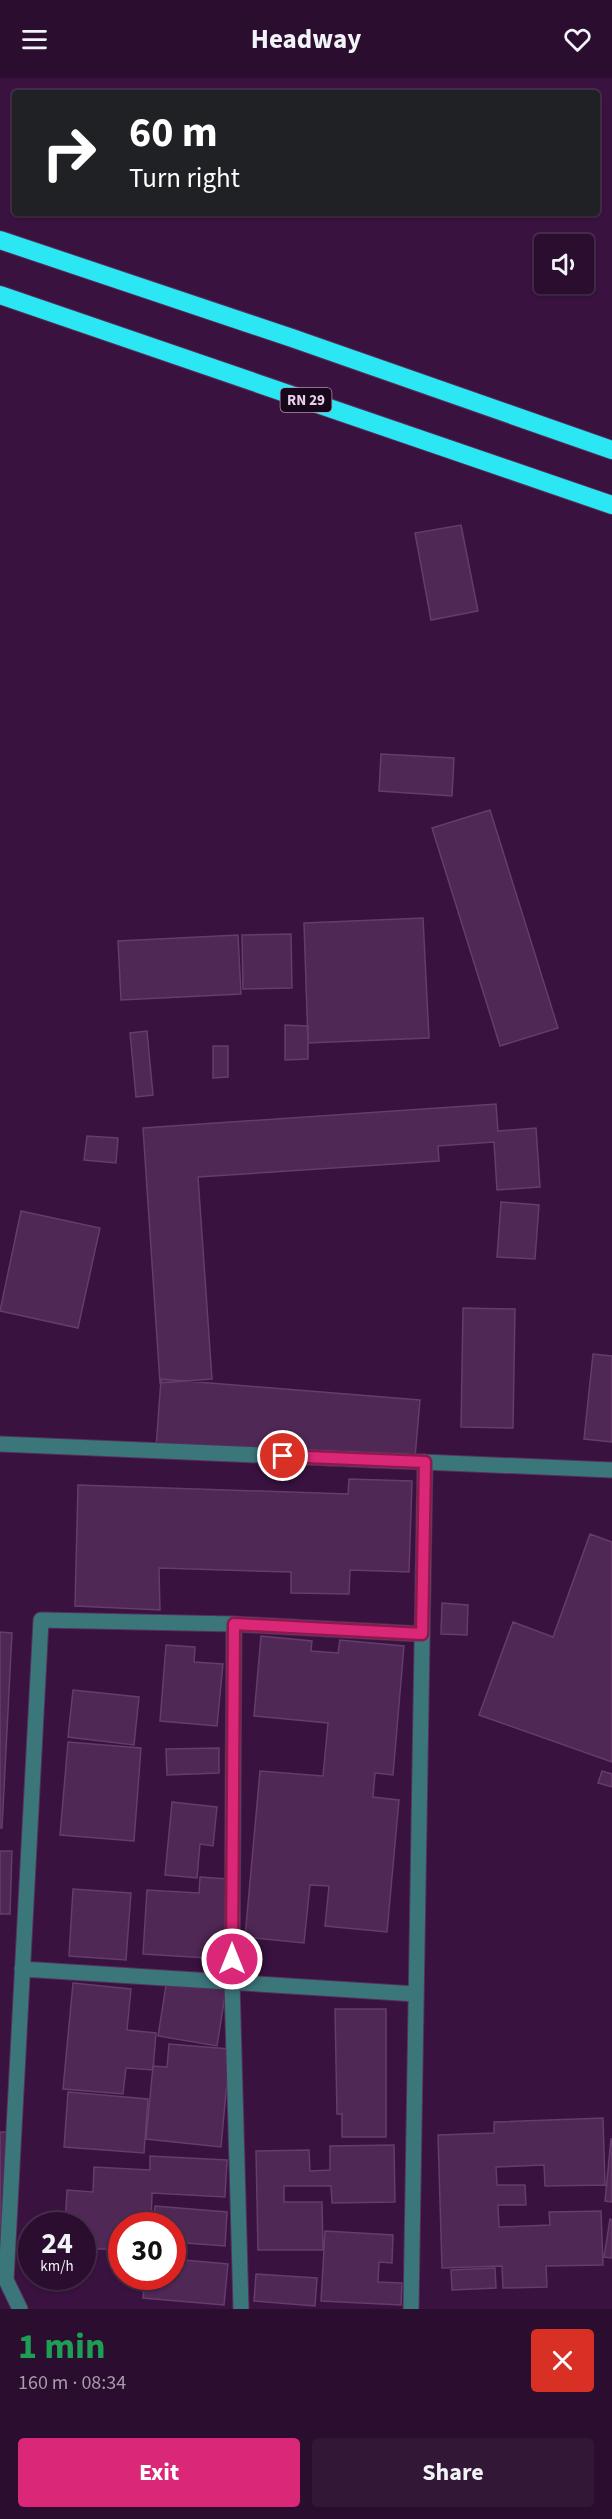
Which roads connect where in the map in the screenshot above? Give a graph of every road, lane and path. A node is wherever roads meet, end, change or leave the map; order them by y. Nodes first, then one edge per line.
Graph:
1 (0, 240) edge
2 (0, 295) edge
3 (612, 450) edge
4 (612, 505) edge
5 (0, 1444) edge
6 (425, 1462) junction
7 (612, 1470) edge
8 (234, 1624) junction
9 (422, 1634) junction
10 (22, 1969) junction
11 (232, 1983) junction
12 (416, 1994) junction
13 (20, 2309) edge
14 (242, 2309) edge
15 (411, 2309) edge

1 - 3 highway
2 - 4 highway, RN 29
5 - 6 street
6 - 7 street
6 - 9 street
8 - 9 street
8 - 10 street
8 - 11 street
9 - 12 street
10 - 11 street
10 - 13 street
11 - 12 street
11 - 14 street
12 - 15 street

